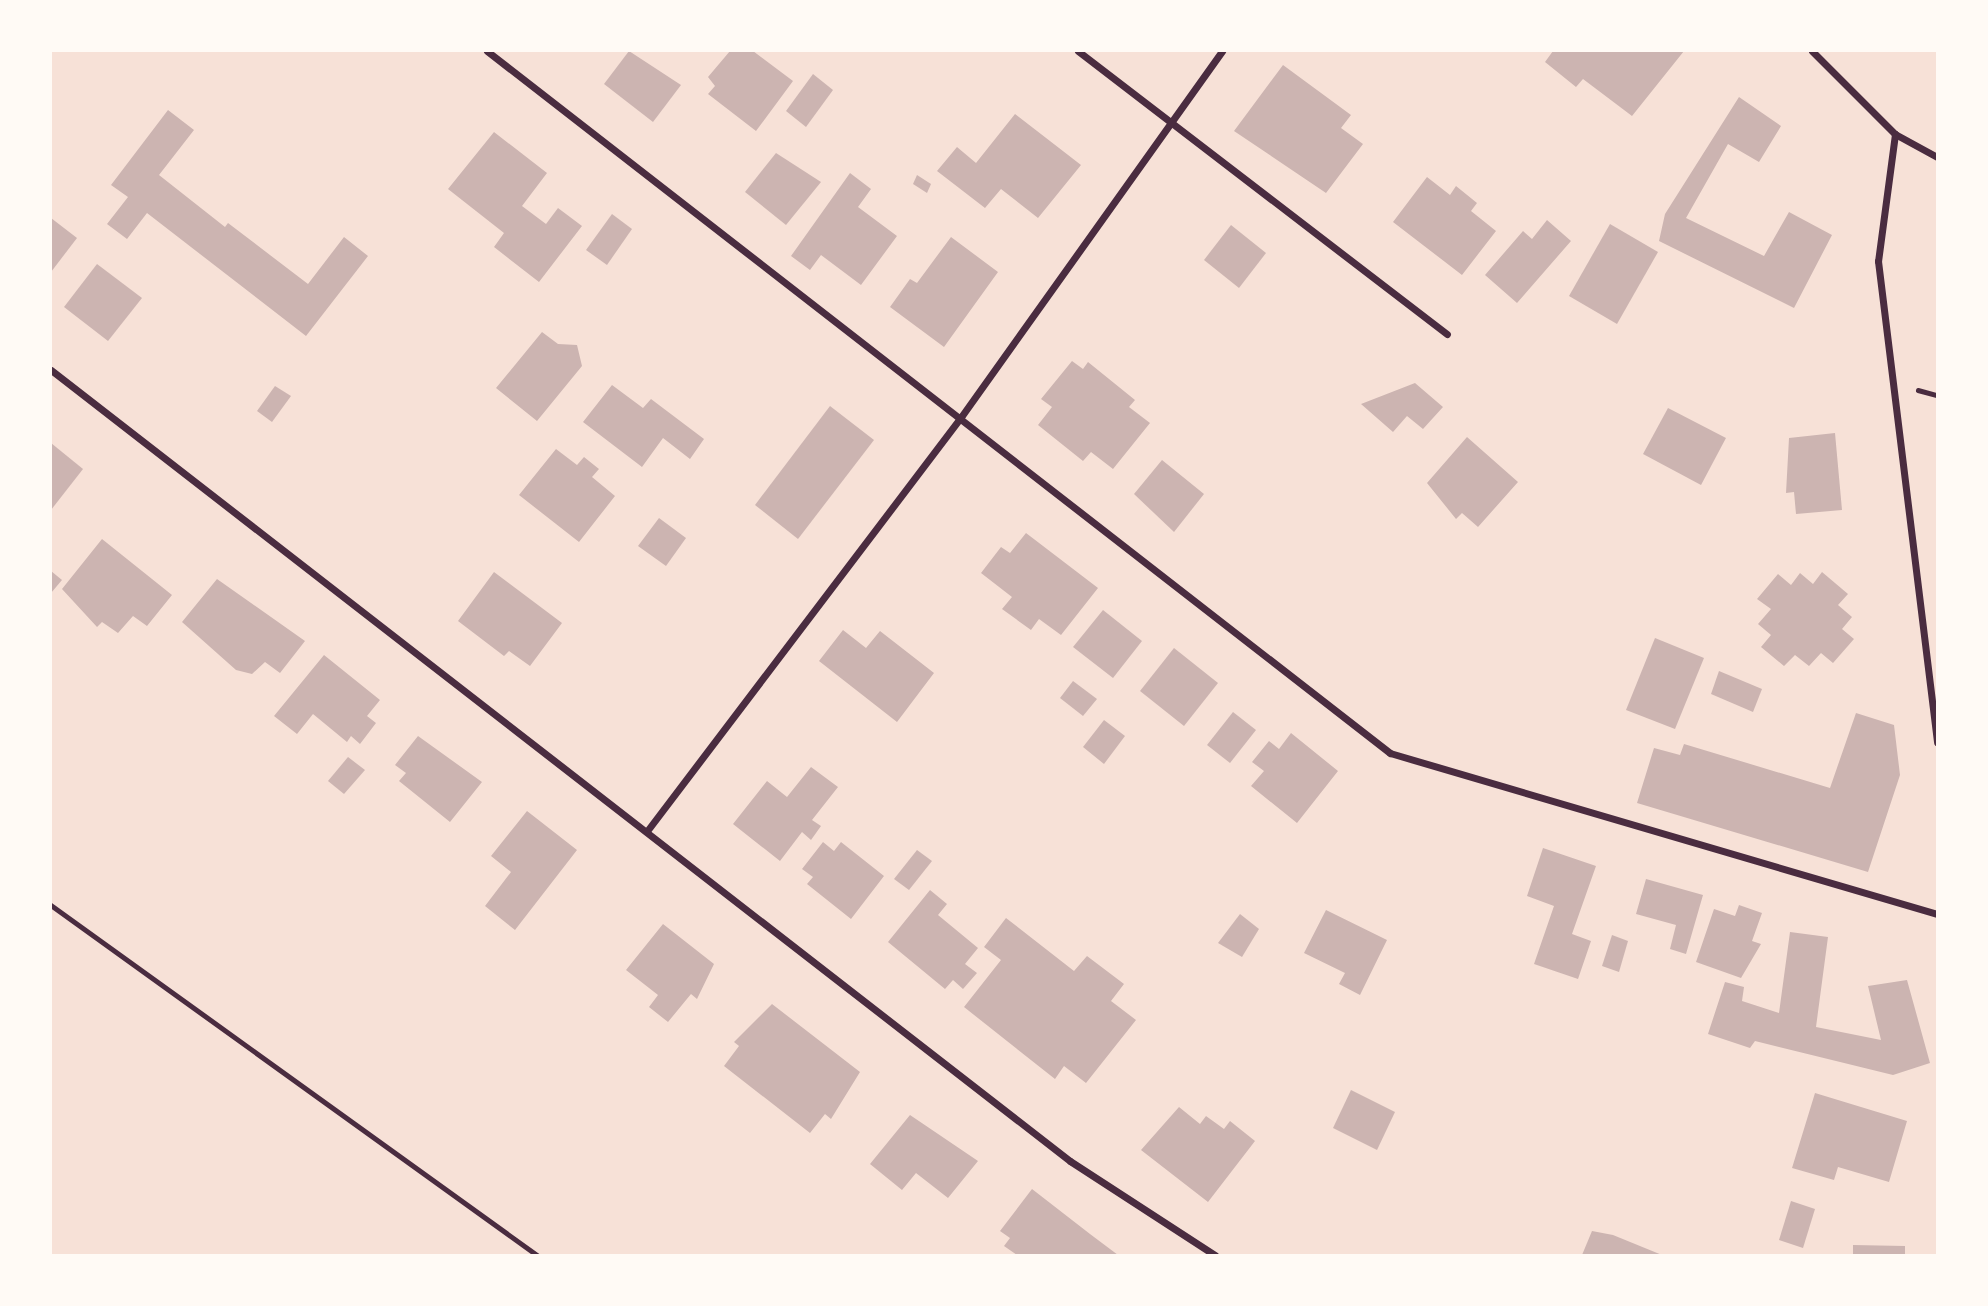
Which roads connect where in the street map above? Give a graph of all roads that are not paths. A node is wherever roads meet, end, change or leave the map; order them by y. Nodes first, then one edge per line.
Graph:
1 (487, 51) edge
2 (1078, 51) edge
3 (1222, 51) edge
4 (1812, 51) edge
5 (1172, 122) junction
6 (1895, 134) junction
7 (1937, 157) edge
8 (1447, 334) dead end
9 (51, 370) edge
10 (961, 417) junction
11 (1937, 742) edge
12 (647, 831) junction
13 (1937, 914) edge
14 (1215, 1255) edge

1 - 10 street
2 - 5 street
3 - 5 street
4 - 6 street
5 - 8 street
5 - 10 street
6 - 7 street
6 - 11 street
9 - 12 street
10 - 12 street
10 - 13 street
12 - 14 street

